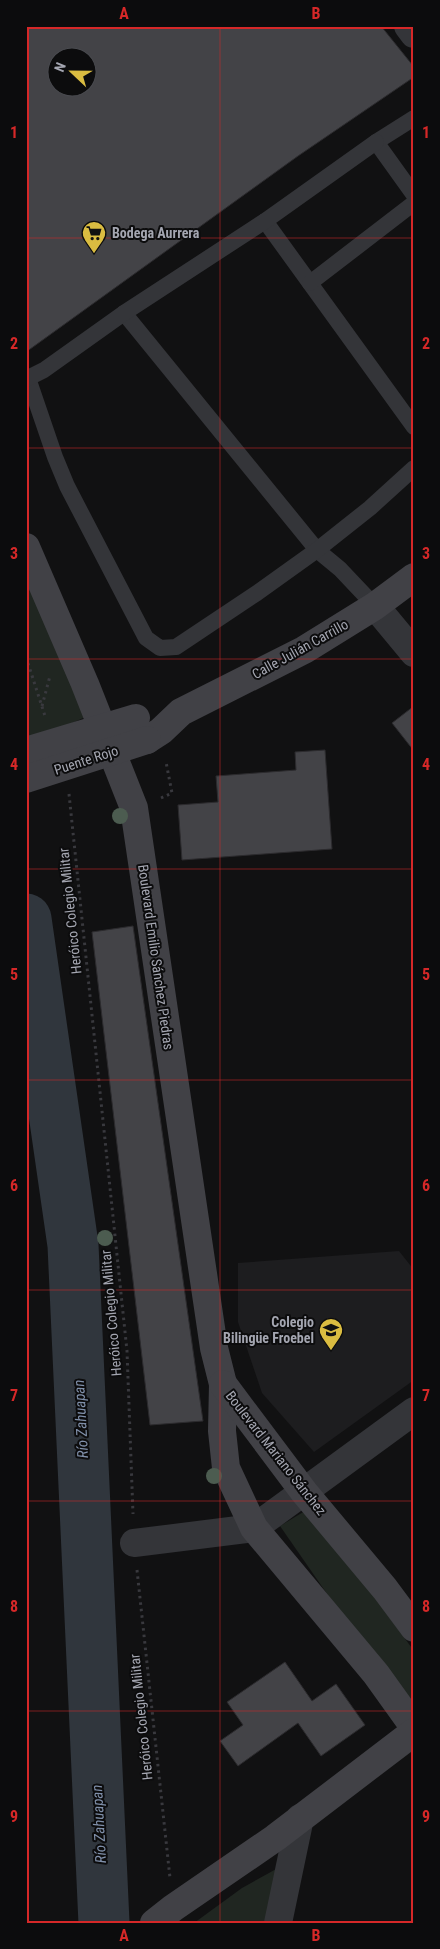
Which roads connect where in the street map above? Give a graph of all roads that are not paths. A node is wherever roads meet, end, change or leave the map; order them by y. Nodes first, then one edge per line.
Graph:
1 (408, 26) edge
2 (414, 34) edge
3 (413, 120) edge
4 (376, 142) junction
5 (414, 196) edge
6 (414, 203) edge
7 (266, 221) junction
8 (310, 283) junction
9 (124, 313) junction
10 (27, 378) edge
11 (414, 427) edge
12 (414, 468) edge
13 (26, 547) edge
14 (317, 550) junction
15 (414, 577) edge
16 (375, 606) junction
17 (414, 653) edge
18 (148, 730) junction
19 (26, 751) edge
20 (26, 779) edge
21 (223, 1384) junction
22 (414, 1411) edge
23 (304, 1492) junction
24 (254, 1528) junction
25 (134, 1543) road end
26 (414, 1628) edge
27 (414, 1727) edge
28 (414, 1732) edge
29 (300, 1818) junction
30 (164, 1915) edge
31 (278, 1923) edge

1 - 2 street
3 - 4 lane
4 - 5 lane
4 - 7 lane
6 - 8 lane
7 - 8 lane
7 - 9 lane
8 - 11 lane
9 - 10 lane
9 - 14 lane
10 - 14 lane
12 - 14 lane
13 - 21 street, Boulevard Emilio Sánchez Piedras
14 - 16 lane
15 - 16 street, Calle Julián Carrillo
16 - 17 street
16 - 18 street, Calle Julián Carrillo
18 - 19 street, Puente Rojo, bridge
18 - 20 street, Puente Rojo, bridge
21 - 23 street, Boulevard Mariano Sánchez
21 - 24 street, Boulevard Mariano Sánchez
22 - 23 street
23 - 24 street
23 - 26 street, Boulevard Mariano Sánchez
24 - 25 street
24 - 27 street, Boulevard Mariano Sánchez
28 - 29 street
29 - 30 street
29 - 31 street

